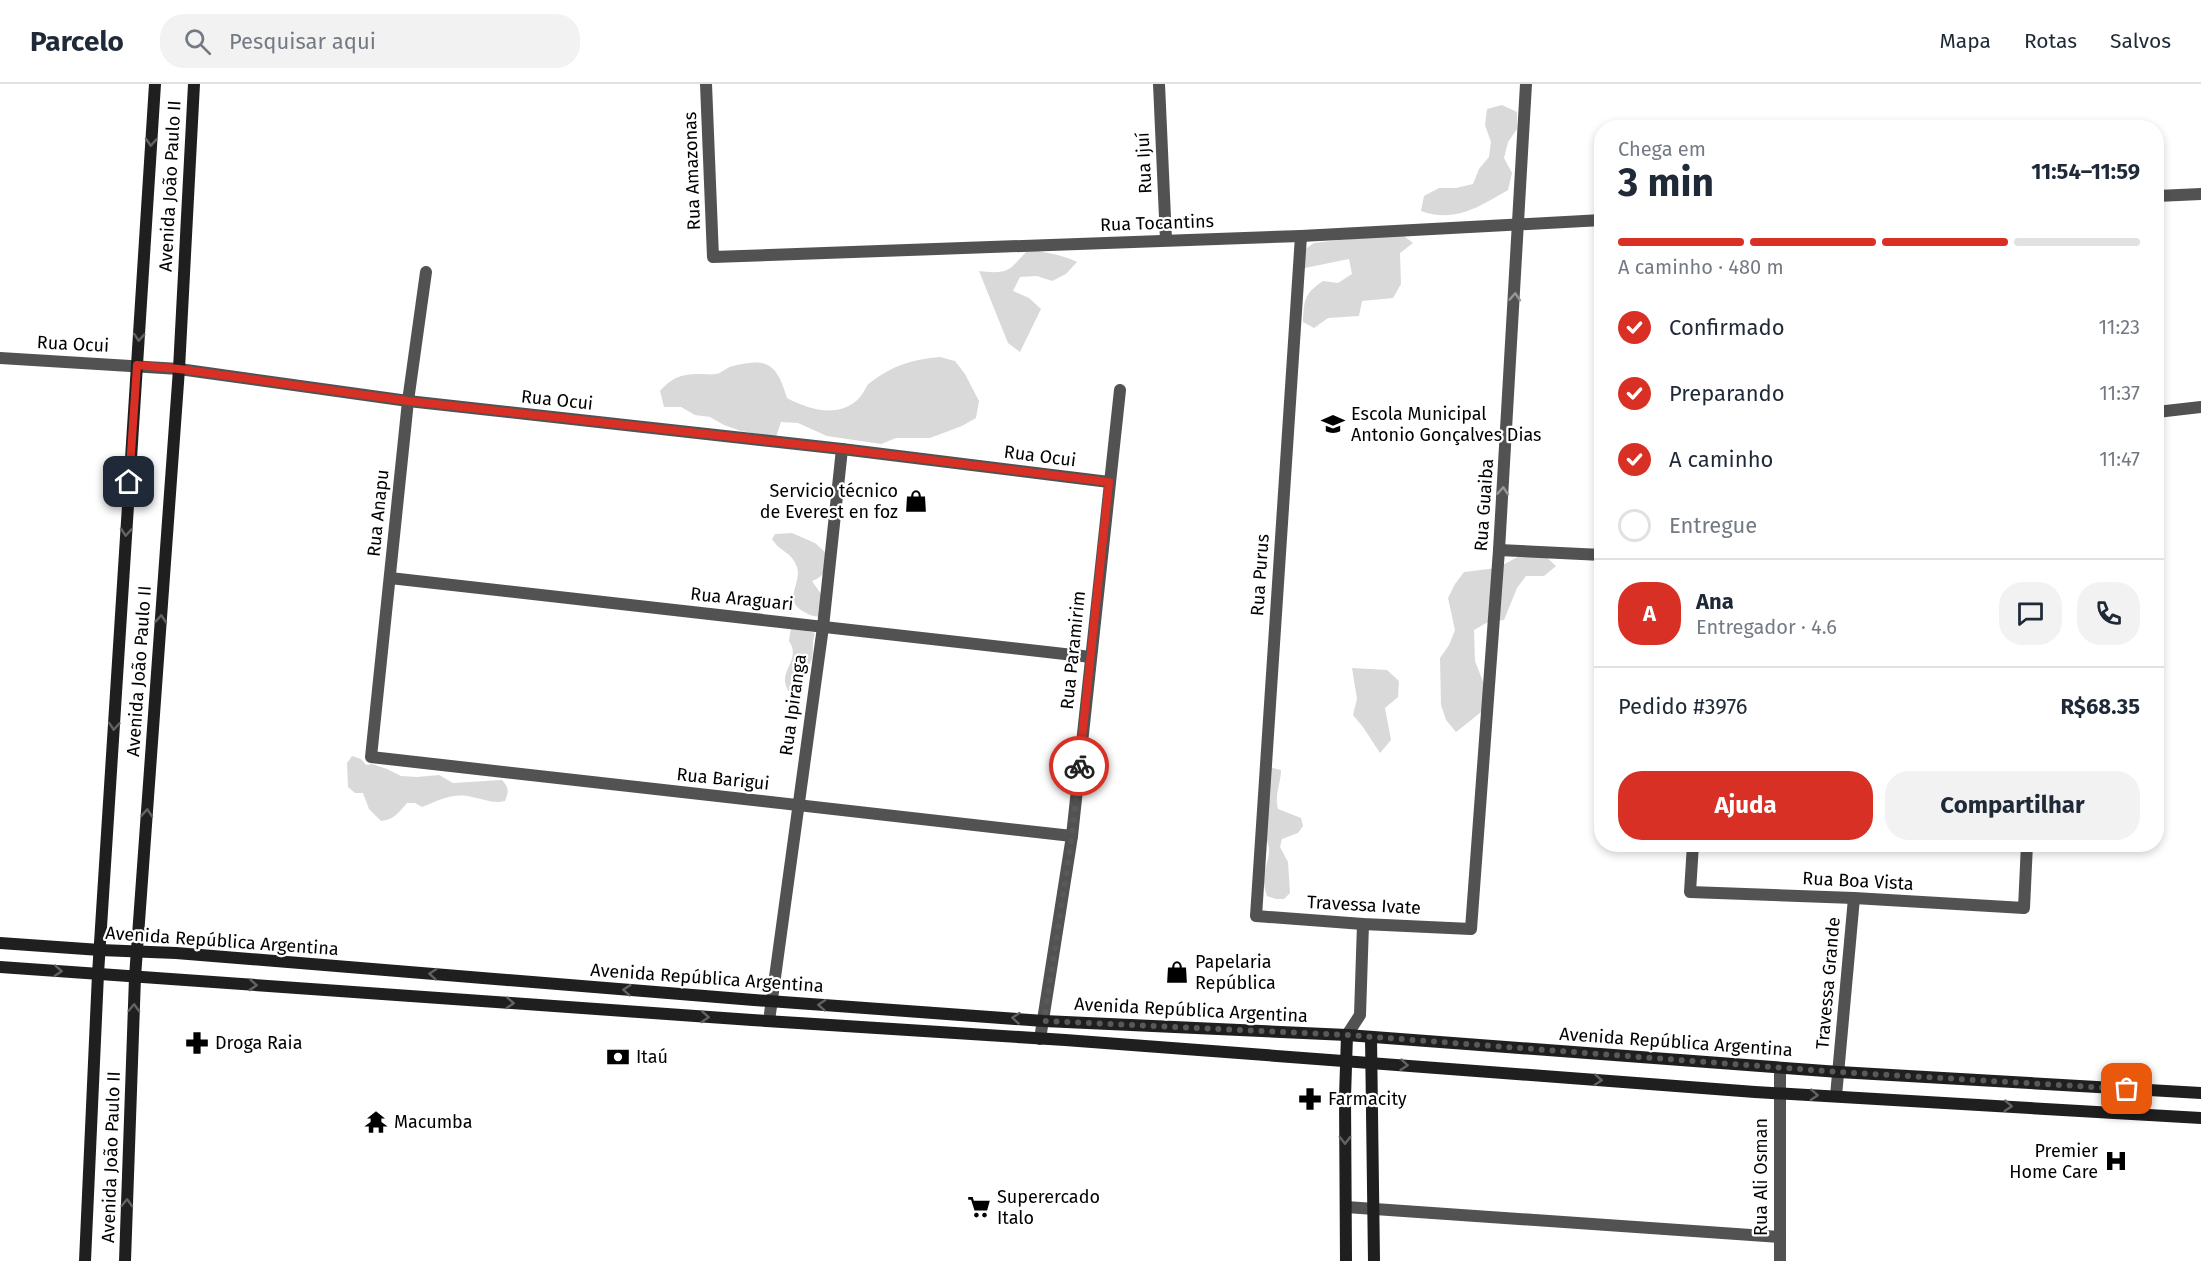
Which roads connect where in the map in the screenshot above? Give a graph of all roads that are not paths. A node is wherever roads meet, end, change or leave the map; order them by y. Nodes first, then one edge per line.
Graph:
1 (155, 84) edge
2 (194, 84) edge
3 (706, 84) edge
4 (1159, 84) edge
5 (1526, 84) edge
6 (2201, 194) edge
7 (2164, 196) edge
8 (1594, 220) edge
9 (1520, 224) junction
10 (1301, 236) junction
11 (1166, 240) junction
12 (713, 257) joint
13 (426, 272) dead end
14 (0, 358) edge
15 (137, 365) junction
16 (179, 369) junction
17 (1120, 390) dead end
18 (408, 401) junction
19 (2201, 407) edge
20 (2164, 411) edge
21 (842, 449) junction
22 (1109, 482) junction
23 (1499, 550) junction
24 (1594, 555) edge
25 (390, 578) junction
26 (823, 627) junction
27 (1090, 657) junction
28 (371, 757) joint
29 (797, 805) junction
30 (1072, 836) junction
31 (1692, 852) edge
32 (2027, 852) edge
33 (1854, 898) junction
34 (1256, 916) joint
35 (1363, 924) junction
36 (1471, 929) joint
37 (0, 943) edge
38 (100, 950) junction
39 (137, 952) junction
40 (0, 967) edge
41 (98, 974) junction
42 (135, 977) junction
43 (771, 1001) junction
44 (1360, 1015) junction
45 (769, 1021) junction
46 (1044, 1021) junction
47 (1347, 1035) junction
48 (1371, 1037) junction
49 (1041, 1039) junction
50 (1345, 1061) junction
51 (1372, 1062) junction
52 (1780, 1068) junction
53 (1839, 1072) junction
54 (1779, 1093) junction
55 (2201, 1093) edge
56 (1836, 1096) junction
57 (2201, 1118) edge
58 (1346, 1207) junction
59 (1373, 1209) junction
60 (1780, 1237) junction
61 (85, 1261) edge
62 (125, 1261) edge
63 (1346, 1261) edge
64 (1374, 1261) edge
65 (1780, 1261) edge

1 -> 15 main road, Avenida João Paulo II
2 - 16 main road, Avenida João Paulo II
3 - 12 street, Rua Amazonas
4 - 11 street, Rua Ijuí
5 - 9 street, Rua Guaiba
6 - 7 street
8 - 9 street, Rua Tocantins
9 - 10 street, Rua Tocantins
23 -> 9 street, Rua Guaiba
10 - 11 street, Rua Tocantins
10 - 34 street, Rua Purus
11 - 12 street, Rua Tocantins
13 - 18 street, Rua Anapu
14 - 15 street, Rua Ocui
15 - 16 street, Rua Ocui
15 -> 38 main road, Avenida João Paulo II
16 - 18 street, Rua Ocui
39 -> 16 main road, Avenida João Paulo II
17 - 22 street, Rua Paramirim
18 - 21 street, Rua Ocui
18 - 25 street, Rua Anapu
19 - 20 street
21 - 22 street, Rua Ocui
21 - 26 street, Rua Ipiranga
22 - 27 street, Rua Paramirim
23 - 24 street
23 - 36 street, Rua Guaiba
25 - 26 street, Rua Araguari
25 - 28 street, Rua Anapu
26 - 27 street, Rua Araguari
26 - 29 street, Rua Ipiranga
27 - 30 street, Rua Paramirim
28 - 29 street, Rua Barigui
29 - 30 street, Rua Barigui
29 - 43 street, Rua Ipiranga
30 - 46 street, Rua Paramirim
31 - 33 street, Rua Boa Vista
32 - 33 street, Rua Boa Vista
33 - 53 street, Travessa Grande
34 - 35 street, Travessa Ivate
35 - 36 street, Travessa Ivate
35 - 44 street
37 - 38 main road, Avenida República Argentina
38 - 39 main road, Avenida República Argentina
38 - 41 main road, Avenida João Paulo II
39 - 42 main road, Avenida João Paulo II
43 -> 39 main road, Avenida República Argentina
40 -> 41 main road, Avenida República Argentina
41 - 42 main road, Avenida República Argentina
41 - 61 main road, Avenida João Paulo II
42 -> 45 main road, Avenida República Argentina
62 -> 42 main road, Avenida João Paulo II
43 - 45 street, Rua Ipiranga
46 -> 43 main road, Avenida República Argentina
44 - 47 street
44 - 48 street
45 - 49 main road, Avenida República Argentina
46 - 47 main road, Avenida República Argentina
46 - 49 street, Rua Paramirim
47 - 48 main road, Avenida República Argentina
47 - 50 main road
48 - 51 main road
48 - 52 main road, Avenida República Argentina
49 - 50 main road, Avenida República Argentina
50 - 51 main road, Avenida República Argentina
50 -> 58 main road
51 -> 54 main road, Avenida República Argentina
51 - 59 main road
52 - 53 main road, Avenida República Argentina
52 - 54 street, Rua Ali Osman
53 - 55 main road, Avenida República Argentina
53 - 56 street, Travessa Grande
54 -> 56 main road, Avenida República Argentina
54 - 60 street, Rua Ali Osman
56 -> 57 main road, Avenida República Argentina
58 - 59 street
58 - 63 main road
59 - 60 street
59 - 64 main road
60 - 65 street, Rua Ali Osman

